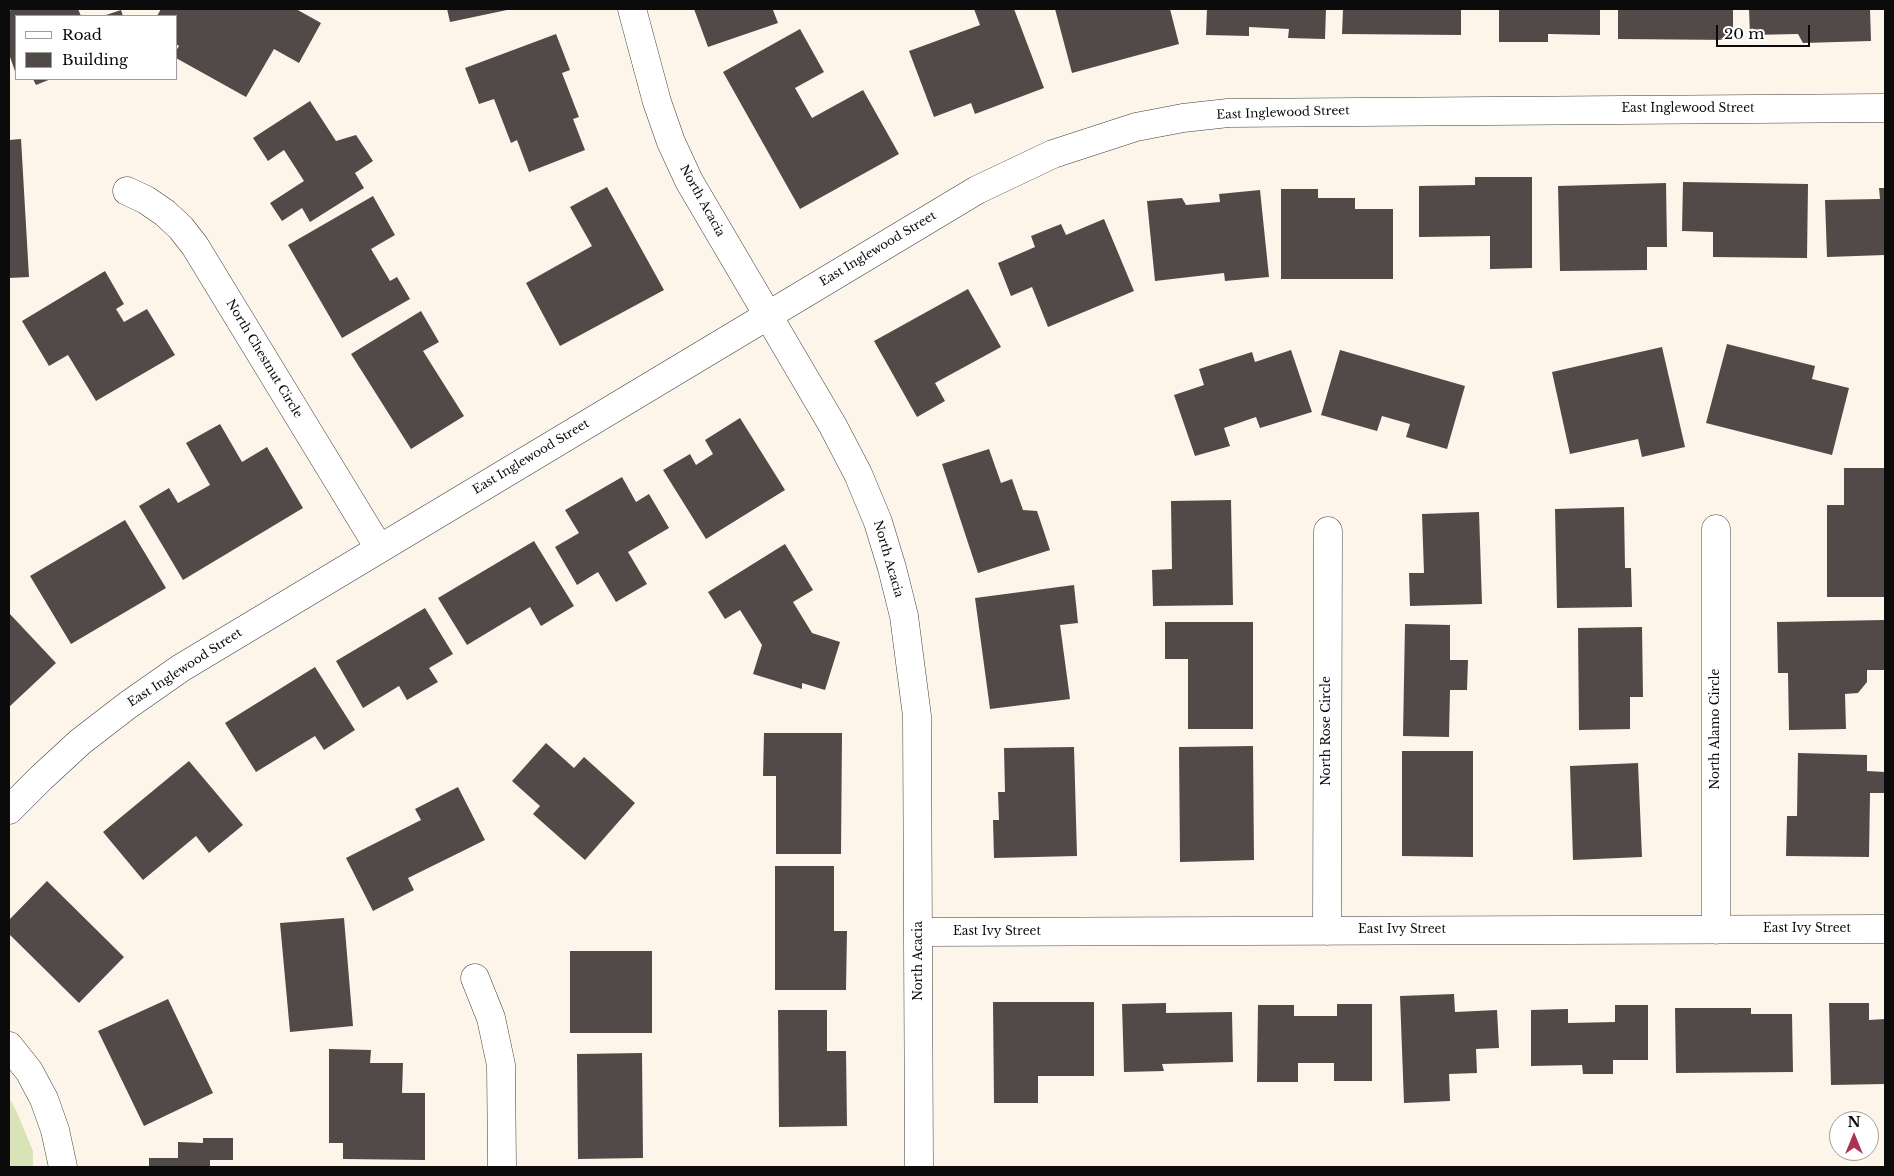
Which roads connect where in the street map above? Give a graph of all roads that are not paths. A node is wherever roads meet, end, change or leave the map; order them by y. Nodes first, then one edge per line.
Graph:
1 (632, 9) edge
2 (1885, 108) edge
3 (127, 191) dead end
4 (768, 315) junction
5 (1716, 529) dead end
6 (1328, 531) dead end
7 (379, 548) junction
8 (9, 810) edge
9 (1885, 929) edge
10 (1716, 930) junction
11 (1327, 931) junction
12 (918, 932) junction
13 (475, 978) dead end
14 (9, 1046) edge
15 (63, 1167) edge
16 (502, 1167) edge
17 (919, 1167) edge

1 - 4 street, North Acacia
2 - 4 street, East Inglewood Street
3 - 7 street, North Chestnut Circle
4 - 7 street, East Inglewood Street
4 - 12 street, North Acacia
5 - 10 street, North Alamo Circle
6 - 11 street, North Rose Circle
7 - 8 street, East Inglewood Street
9 - 10 street, East Ivy Street
10 - 11 street, East Ivy Street
11 - 12 street, East Ivy Street
12 - 17 street, North Acacia
13 - 16 street
14 - 15 street

